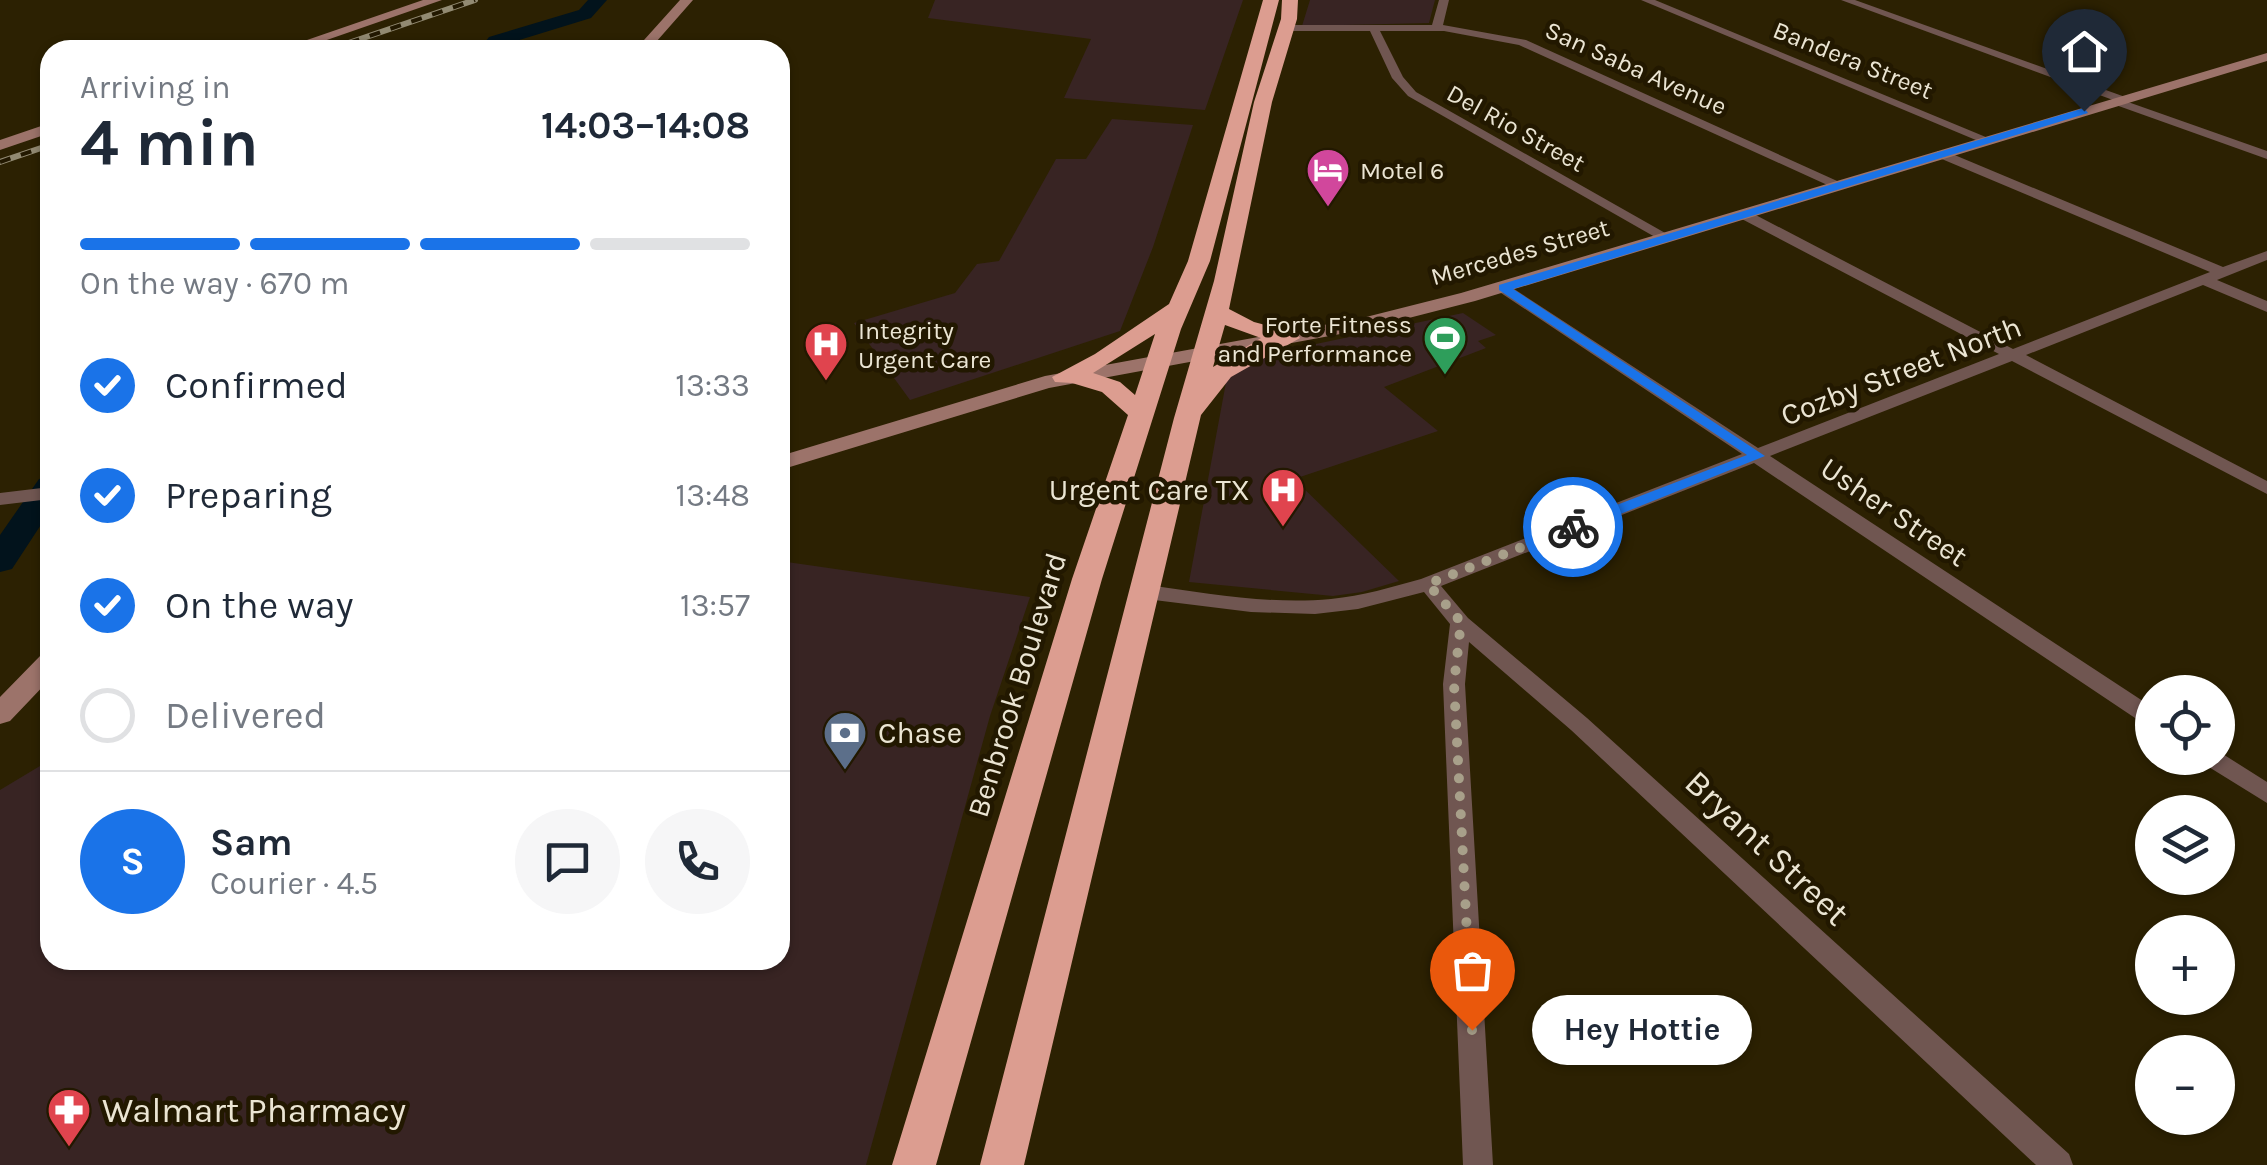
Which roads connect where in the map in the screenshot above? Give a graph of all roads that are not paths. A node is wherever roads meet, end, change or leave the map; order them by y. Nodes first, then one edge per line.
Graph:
1 (436, 0) edge
2 (687, 0) edge
3 (1271, 0) edge
4 (1290, 0) edge
5 (1444, 0) edge
6 (1646, 0) edge
7 (1846, 0) edge
8 (1373, 27) junction
9 (1436, 27) junction
10 (1285, 28) junction
11 (316, 40) edge
12 (651, 40) edge
13 (2267, 57) edge
14 (2121, 101) junction
15 (1252, 108) junction
16 (40, 131) edge
17 (1986, 140) junction
18 (0, 144) edge
19 (1941, 154) junction
20 (2267, 155) edge
21 (1839, 185) junction
22 (1743, 214) junction
23 (1667, 238) junction
24 (2267, 255) edge
25 (2223, 272) junction
26 (2204, 280) junction
27 (1503, 288) junction
28 (2267, 307) edge
29 (1178, 308) junction
30 (1216, 311) junction
31 (1282, 339) junction
32 (1204, 352) junction
33 (2014, 357) junction
34 (1159, 359) junction
35 (1068, 376) junction
36 (1141, 413) junction
37 (1187, 418) junction
38 (1758, 456) junction
39 (790, 460) edge
40 (2267, 488) edge
41 (40, 495) edge
42 (0, 499) edge
43 (1428, 584) junction
44 (1146, 592) junction
45 (1461, 622) junction
46 (40, 672) edge
47 (2135, 707) edge
48 (0, 714) edge
49 (2235, 773) edge
50 (2267, 794) edge
51 (914, 1165) edge
52 (1002, 1165) edge
53 (1478, 1165) edge
54 (2058, 1165) edge

1 - 11 street
2 - 12 street
3 - 15 highway, Benbrook Boulevard
4 - 10 highway, Benbrook Boulevard
5 - 9 street
6 - 17 street, Bandera Street
7 - 14 street
8 - 9 street, San Saba Avenue
8 - 10 street, San Saba Avenue
8 - 23 street, Del Rio Street
9 - 21 street, San Saba Avenue
10 - 15 highway, Benbrook Boulevard
13 - 14 street, Mercedes Street
14 - 17 street, Mercedes Street
14 - 20 street
15 - 29 highway, Benbrook Boulevard
15 - 30 highway, Benbrook Boulevard
16 - 18 street
17 - 19 street, Mercedes Street
19 - 21 street, Mercedes Street
19 - 25 street
21 - 22 street, Mercedes Street
22 - 23 street, Mercedes Street
22 - 33 street
23 - 27 street, Mercedes Street
24 - 25 street, Cozby Street North
25 - 26 street, Cozby Street North
26 - 28 street
26 - 33 street, Cozby Street North
27 - 31 street, Mercedes Street
27 - 38 street, Usher Street
29 - 34 highway, Benbrook Boulevard
29 - 35 highway
30 - 31 highway
30 - 32 highway, Benbrook Boulevard
31 - 32 street, Mercedes Street
31 - 37 highway
32 - 34 street, Mercedes Street
32 - 37 highway, Benbrook Boulevard
33 - 38 street, Cozby Street North
33 - 40 street
34 - 35 street, Mercedes Street
34 - 36 highway, Benbrook Boulevard
35 - 36 highway
35 - 39 street, Mercedes Street
36 - 51 highway, Benbrook Boulevard
37 - 44 highway, Benbrook Boulevard
38 - 43 street, Cozby Street North
38 - 47 street, Usher Street
41 - 42 street
43 - 44 street, Cozby Street North
43 - 45 street, Bryant Street
44 - 52 highway, Benbrook Boulevard
45 - 53 street
45 - 54 street, Bryant Street
46 - 48 street
49 - 50 street

